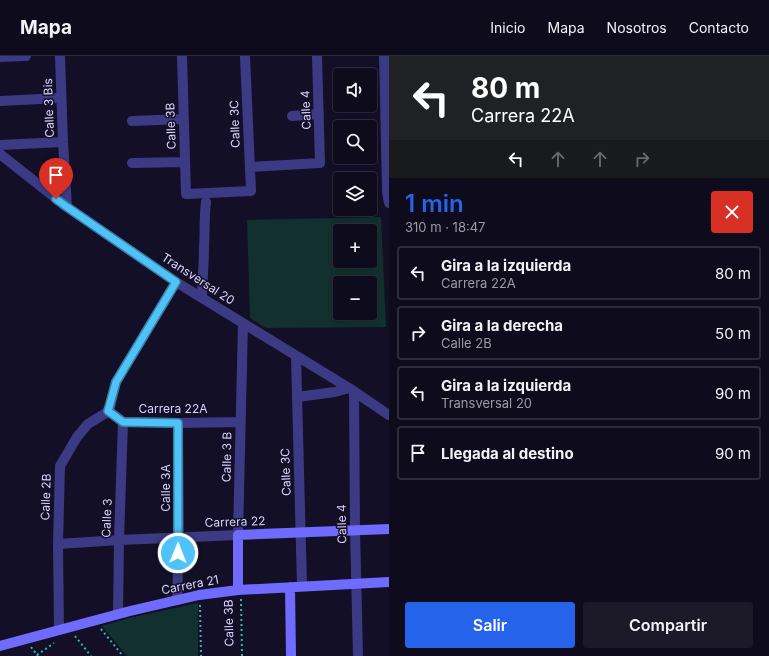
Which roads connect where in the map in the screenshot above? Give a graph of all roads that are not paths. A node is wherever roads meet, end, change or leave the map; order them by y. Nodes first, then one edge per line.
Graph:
1 (26, 56) edge
2 (60, 56) edge
3 (182, 56) edge
4 (245, 56) edge
5 (317, 56) edge
6 (384, 56) edge
7 (0, 57) edge
8 (61, 98) junction
9 (0, 101) edge
10 (319, 114) junction
11 (292, 116) dead end
12 (183, 119) junction
13 (132, 121) dead end
14 (62, 142) junction
15 (0, 145) edge
16 (0, 154) edge
17 (184, 162) junction
18 (132, 163) dead end
19 (250, 167) junction
20 (251, 191) joint
21 (206, 202) dead end
22 (389, 203) edge
23 (67, 207) junction
24 (176, 282) junction
25 (202, 298) junction
26 (242, 323) junction
27 (296, 356) junction
28 (351, 390) junction
29 (297, 397) junction
30 (108, 411) junction
31 (389, 415) edge
32 (123, 422) junction
33 (240, 422) junction
34 (178, 423) junction
35 (389, 529) edge
36 (355, 530) junction
37 (300, 532) junction
38 (238, 535) junction
39 (179, 537) junction
40 (119, 540) junction
41 (58, 544) junction
42 (389, 582) edge
43 (356, 583) junction
44 (302, 586) junction
45 (290, 587) junction
46 (240, 590) junction
47 (177, 600) junction
48 (118, 614) junction
49 (64, 629) junction
50 (0, 646) edge
51 (290, 656) edge
52 (358, 656) edge

1 - 7 street
2 - 8 street, Calle 3 Bis
3 - 12 street, Calle 3B
4 - 19 street, Calle 3C
5 - 10 street, Calle 4
6 - 22 street
8 - 9 street
8 - 14 street, Calle 3 Bis
10 - 11 street
10 - 19 street, Calle 4
12 - 13 street
12 - 17 street, Calle 3B
14 - 15 street
14 - 23 street, Calle 3 Bis
16 - 23 street, Transversal 20
17 - 18 street
17 - 20 street, Calle 3B
19 - 20 street, Calle 3C
21 - 25 street
23 - 24 street, Transversal 20
24 - 25 street, Transversal 20
24 - 30 street
25 - 26 street, Transversal 20
26 - 27 street, Transversal 20
26 - 33 street, Calle 3 B
27 - 28 street, Transversal 20
27 - 29 street, Calle 3C
28 - 29 street
28 - 31 street, Transversal 20
28 - 36 street, Calle 4
29 - 37 street, Calle 3C
30 - 32 street, Carrera 22A
30 - 41 street, Calle 2B
32 - 34 street, Carrera 22A
32 - 40 street, Calle 3
33 - 34 street, Carrera 22A
33 - 38 street, Calle 3 B
34 - 39 street, Calle 3A
35 - 36 street, Carrera 22
36 - 37 street, Carrera 22
36 - 43 street, Calle 4
37 - 38 street, Carrera 22
37 - 44 street, Calle 3C
38 - 39 street, Carrera 22
38 - 46 street, Calle 3 B
39 - 40 street, Carrera 22
39 - 47 street, Calle 3A
40 - 41 street, Carrera 22
40 - 48 street, Calle 3
41 - 49 street, Calle 2B
42 - 43 street, Carrera 21
43 - 44 street, Carrera 21
43 - 52 street, Calle 4
44 - 45 street, Carrera 21
45 - 46 street, Carrera 21
45 - 51 street
46 - 47 street, Carrera 21
47 - 48 street, Carrera 21
48 - 49 street, Carrera 21
49 - 50 street, Carrera 21

